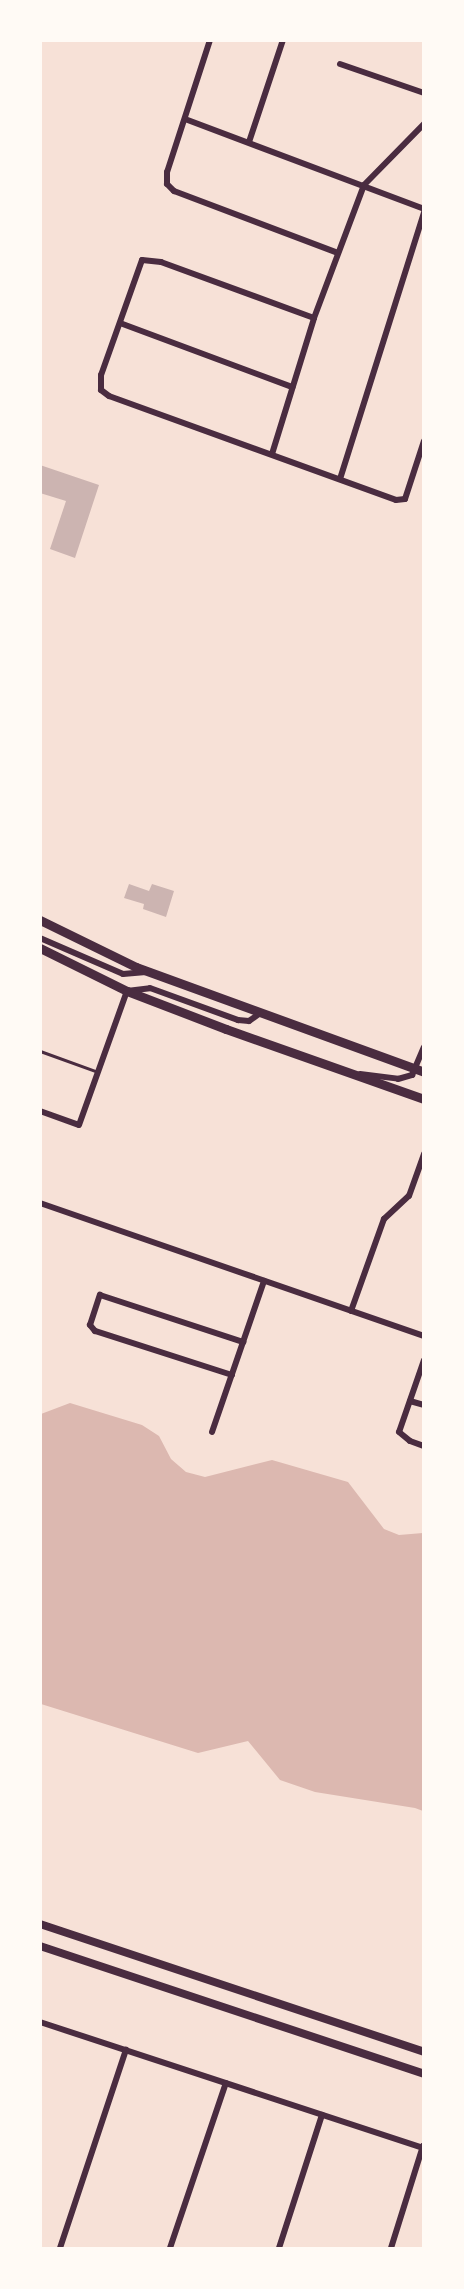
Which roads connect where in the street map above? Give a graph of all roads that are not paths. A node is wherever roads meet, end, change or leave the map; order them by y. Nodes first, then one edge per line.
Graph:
1 (210, 40) edge
2 (283, 40) edge
3 (340, 64) dead end
4 (423, 93) edge
5 (185, 119) junction
6 (423, 126) edge
7 (249, 142) junction
8 (364, 185) junction
9 (423, 211) edge
10 (338, 253) junction
11 (314, 318) junction
12 (120, 323) junction
13 (292, 387) junction
14 (423, 441) edge
15 (273, 454) junction
16 (340, 479) junction
17 (40, 920) edge
18 (40, 938) edge
19 (40, 948) edge
20 (148, 972) junction
21 (127, 991) junction
22 (259, 1014) junction
23 (423, 1047) edge
24 (40, 1051) edge
25 (420, 1070) edge
26 (98, 1072) junction
27 (353, 1074) junction
28 (423, 1098) edge
29 (40, 1111) edge
30 (423, 1154) edge
31 (40, 1203) edge
32 (264, 1281) junction
33 (351, 1311) junction
34 (423, 1336) edge
35 (243, 1342) junction
36 (423, 1360) edge
37 (232, 1374) junction
38 (410, 1401) junction
39 (423, 1406) edge
40 (212, 1432) dead end
41 (423, 1446) edge
42 (40, 1924) edge
43 (40, 1946) edge
44 (40, 2022) edge
45 (126, 2050) junction
46 (423, 2052) edge
47 (423, 2074) edge
48 (226, 2083) junction
49 (322, 2115) junction
50 (423, 2147) edge
51 (60, 2248) edge
52 (170, 2248) edge
53 (279, 2248) edge
54 (391, 2248) edge

1 - 5 street
2 - 7 street
3 - 4 street
5 - 7 street
5 - 10 street
6 - 8 street
7 - 8 street
8 - 9 street
8 - 10 street
9 - 16 street
10 - 11 street
11 - 12 street
11 - 13 street
12 - 13 street
12 - 15 street
13 - 15 street
14 - 16 street
15 - 16 street
17 - 20 highway
18 - 20 street
19 - 21 highway
20 - 22 highway
21 - 22 street
21 - 26 street
21 - 27 highway
22 - 25 highway
23 - 25 street
24 - 26 lane
25 - 27 street
26 - 29 street
27 - 28 highway
30 - 33 street
31 - 32 street
32 - 33 street
32 - 35 street
33 - 34 street
35 - 37 street
35 - 37 street
36 - 38 street
37 - 40 street
38 - 39 street
38 - 41 street
42 - 46 street
43 - 47 street
44 - 45 street
45 - 48 street
45 - 51 street
48 - 49 street
48 - 52 street
49 - 50 street
49 - 53 street
50 - 54 street

